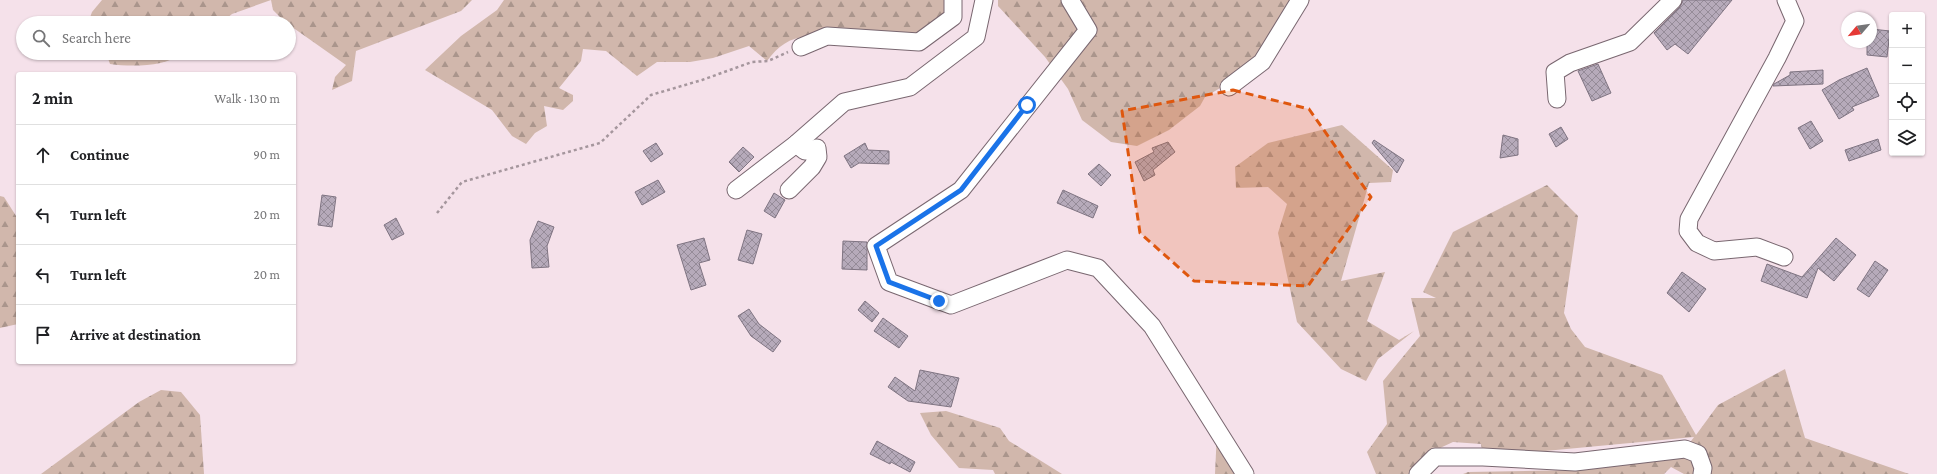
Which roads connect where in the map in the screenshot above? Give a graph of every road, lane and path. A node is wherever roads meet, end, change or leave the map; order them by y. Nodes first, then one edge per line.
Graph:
1 (953, 0) edge
2 (984, 0) edge
3 (1070, 0) edge
4 (1300, 0) edge
5 (1673, 0) edge
6 (1786, 0) edge
7 (801, 46) joint
8 (1229, 86) dead end
9 (1557, 99) dead end
10 (796, 144) junction
11 (736, 190) dead end
12 (789, 190) dead end
13 (437, 213) dead end
14 (1784, 257) dead end
15 (1245, 474) edge
16 (1418, 474) edge
17 (1702, 474) edge

1 - 7 street
2 - 10 street
3 - 15 street
4 - 8 street
5 - 9 street
6 - 14 street
7 - 13 path
10 - 11 street
10 - 12 street
16 - 17 street

